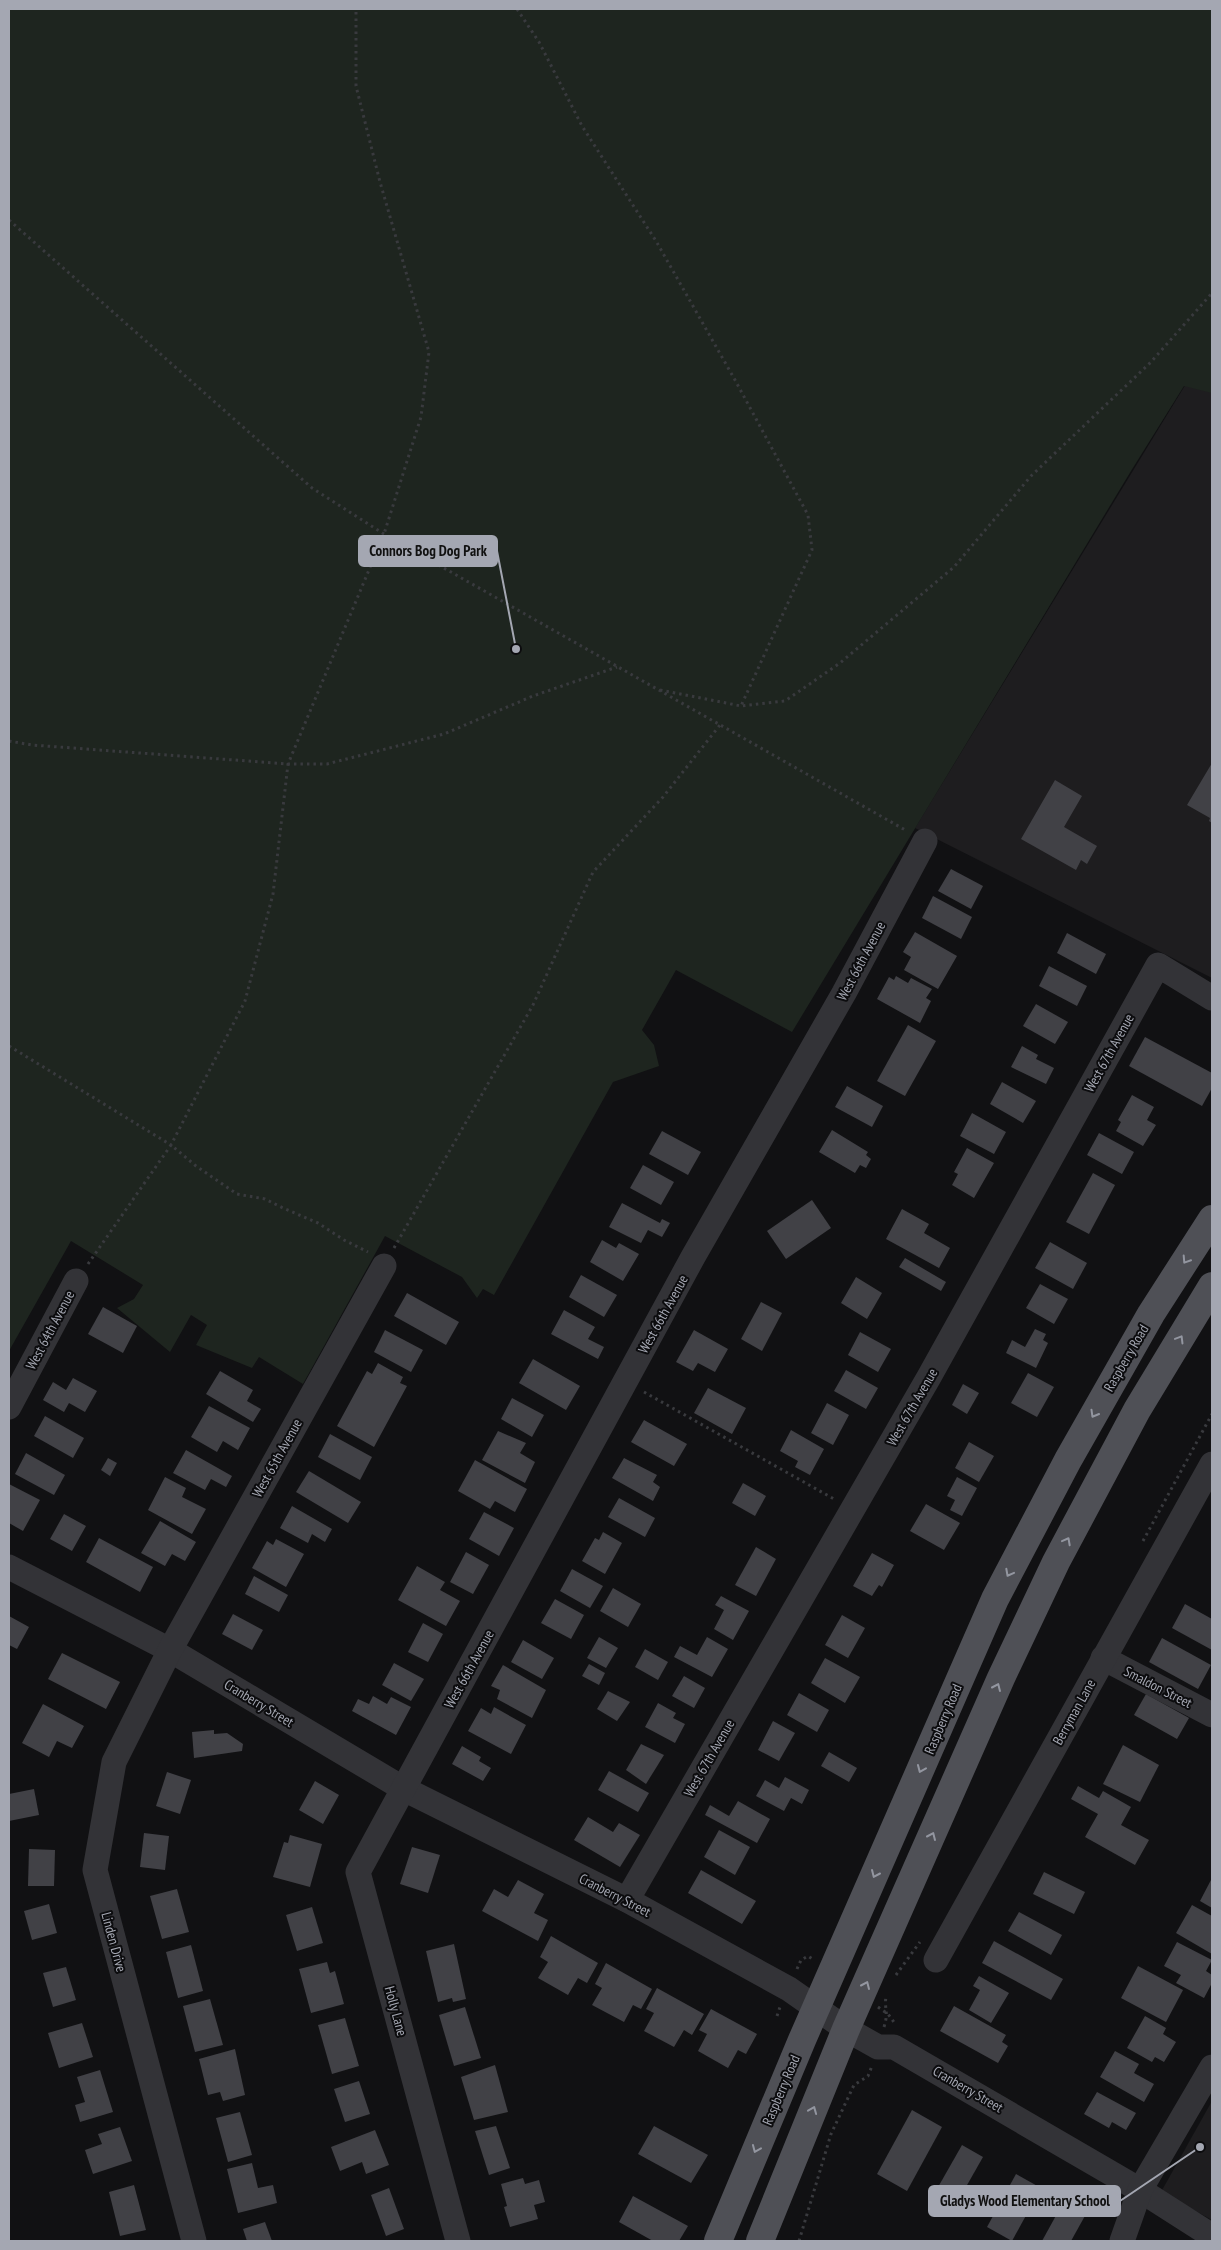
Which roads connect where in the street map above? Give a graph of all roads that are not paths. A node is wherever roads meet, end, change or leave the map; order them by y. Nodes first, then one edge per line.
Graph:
1 (925, 841) road end
2 (1212, 998) edge
3 (1212, 1219) edge
4 (384, 1266) road end
5 (76, 1280) road end
6 (1212, 1286) edge
7 (9, 1407) edge
8 (1212, 1464) edge
9 (9, 1567) edge
10 (170, 1650) junction
11 (1103, 1658) junction
12 (1212, 1715) edge
13 (404, 1789) junction
14 (627, 1900) junction
15 (936, 1960) dead end
16 (818, 2009) junction
17 (846, 2029) junction
18 (1212, 2067) edge
19 (1204, 2104) edge
20 (1140, 2190) junction
21 (1212, 2236) edge
22 (194, 2241) edge
23 (458, 2241) edge
24 (718, 2241) edge
25 (760, 2241) edge
26 (1122, 2241) edge

1 - 13 street, West 66th Avenue
2 - 14 street, West 67th Avenue
3 -> 16 main road, Raspberry Road
4 - 10 street, West 65th Avenue
5 - 7 street, West 64th Avenue
17 -> 6 main road
8 - 11 street, Berryman Lane
9 - 10 street, Cranberry Street
10 - 13 street, Cranberry Street
10 - 22 street, Linden Drive
11 - 12 street, Smaldon Street
11 - 15 street, Berryman Lane
13 - 14 street, Cranberry Street
13 - 23 street, Holly Lane
14 - 16 street, Cranberry Street
16 - 17 street, Cranberry Street
16 -> 24 main road, Raspberry Road
17 - 20 street, Cranberry Street
25 -> 17 main road
18 - 19 street
19 - 20 street
20 - 21 street, Cranberry Street
20 - 26 street

